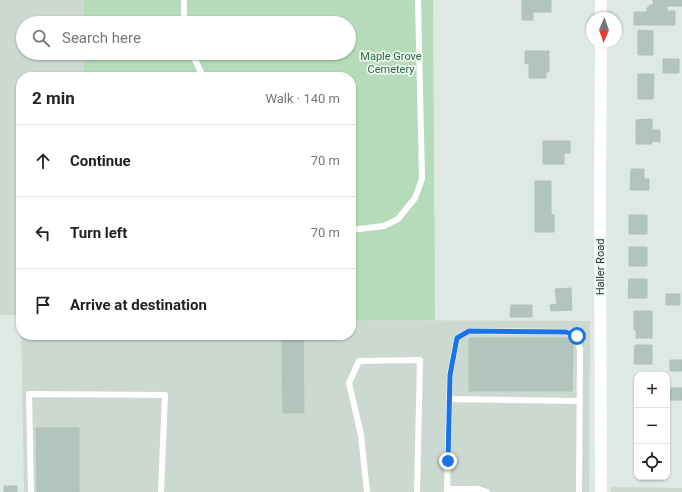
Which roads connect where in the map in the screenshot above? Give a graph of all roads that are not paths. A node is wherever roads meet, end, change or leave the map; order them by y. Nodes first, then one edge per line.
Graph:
1 (184, 0) edge
2 (418, 0) edge
3 (601, 0) edge
4 (601, 12) edge
5 (184, 16) edge
6 (602, 48) edge
7 (195, 60) edge
8 (201, 72) edge
9 (356, 229) edge
10 (449, 398) junction
11 (580, 401) junction
12 (447, 490) edge
13 (31, 492) edge
14 (161, 492) edge
15 (367, 492) edge
16 (417, 492) edge
17 (487, 492) edge
18 (579, 492) edge
19 (601, 492) edge

1 - 5 lane
2 - 9 lane
3 - 4 street
6 - 19 street, Haller Road
7 - 8 lane
10 - 11 lane
10 - 11 lane
10 - 12 lane
11 - 18 lane
12 - 17 lane
13 - 14 lane
15 - 16 lane

